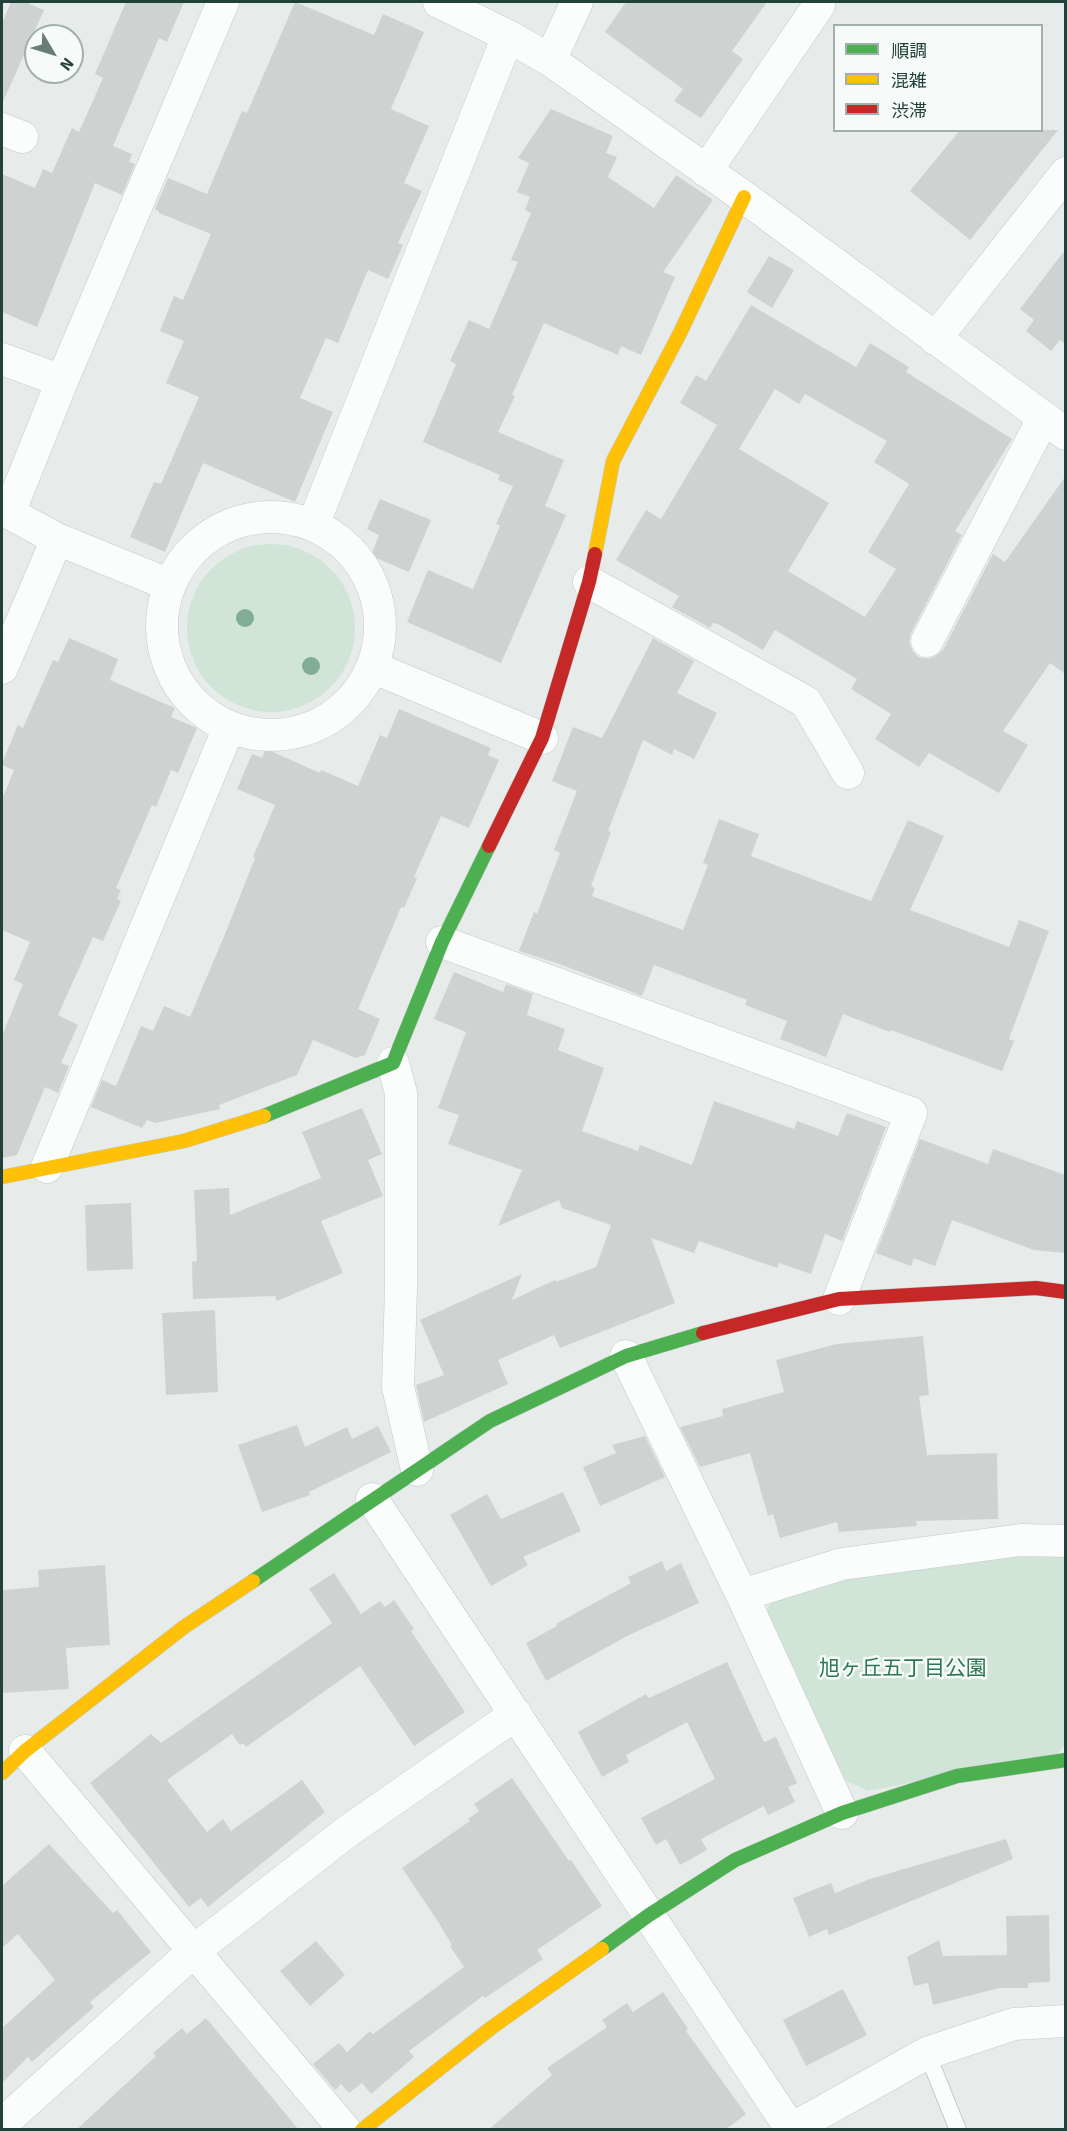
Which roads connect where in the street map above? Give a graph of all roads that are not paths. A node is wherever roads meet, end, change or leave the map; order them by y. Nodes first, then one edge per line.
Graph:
1 (223, 2) edge
2 (439, 2) edge
3 (577, 2) edge
4 (819, 5) dead end
5 (508, 36) junction
6 (550, 60) junction
7 (706, 171) junction
8 (1065, 173) edge
9 (744, 197) junction
10 (935, 339) junction
11 (2, 358) edge
12 (62, 381) junction
13 (1054, 427) edge
14 (313, 525) junction
15 (57, 539) junction
16 (589, 582) junction
17 (170, 585) junction
18 (927, 641) dead end
19 (2, 668) edge
20 (372, 668) junction
21 (229, 727) junction
22 (542, 738) junction
23 (848, 773) dead end
24 (442, 942) junction
25 (393, 1064) junction
26 (47, 1167) junction
27 (2, 1177) edge
28 (1065, 1292) edge
29 (839, 1299) junction
30 (626, 1356) junction
31 (417, 1470) junction
32 (372, 1499) junction
33 (1065, 1541) edge
34 (742, 1595) junction
35 (516, 1714) junction
36 (26, 1752) junction
37 (1065, 1760) edge
38 (2, 1773) edge
39 (842, 1813) junction
40 (649, 1915) junction
41 (195, 1950) junction
42 (1065, 2021) edge
43 (927, 2053) junction
44 (2, 2124) edge
45 (790, 2129) edge
46 (345, 2130) edge
47 (362, 2130) edge
48 (958, 2130) edge

1 - 12 street
2 - 5 street
3 - 6 street
4 - 7 street
5 - 6 street
5 - 14 street
6 - 7 street
7 - 9 street
8 - 10 street
9 - 10 street
9 - 16 street
10 - 13 street
11 - 12 street
12 - 15 street
13 - 18 street
14 - 17 street
14 - 20 street
15 - 17 street
15 - 19 street
16 - 22 street
16 - 23 street
17 - 21 street
20 - 21 street
20 - 22 street
21 - 26 street
22 - 24 street
24 - 25 street
24 - 29 street
25 - 26 street
25 - 31 street
26 - 27 street
28 - 29 street
29 - 30 street
30 - 31 street
30 - 34 street
31 - 32 street
32 - 35 street
32 - 36 street
33 - 34 street
34 - 39 street
35 - 40 street
35 - 41 street
36 - 38 street
36 - 41 street
37 - 39 street
39 - 40 street
40 - 45 street
40 - 47 street
41 - 44 street
41 - 46 street
42 - 43 street
43 - 45 street
43 - 48 lane

